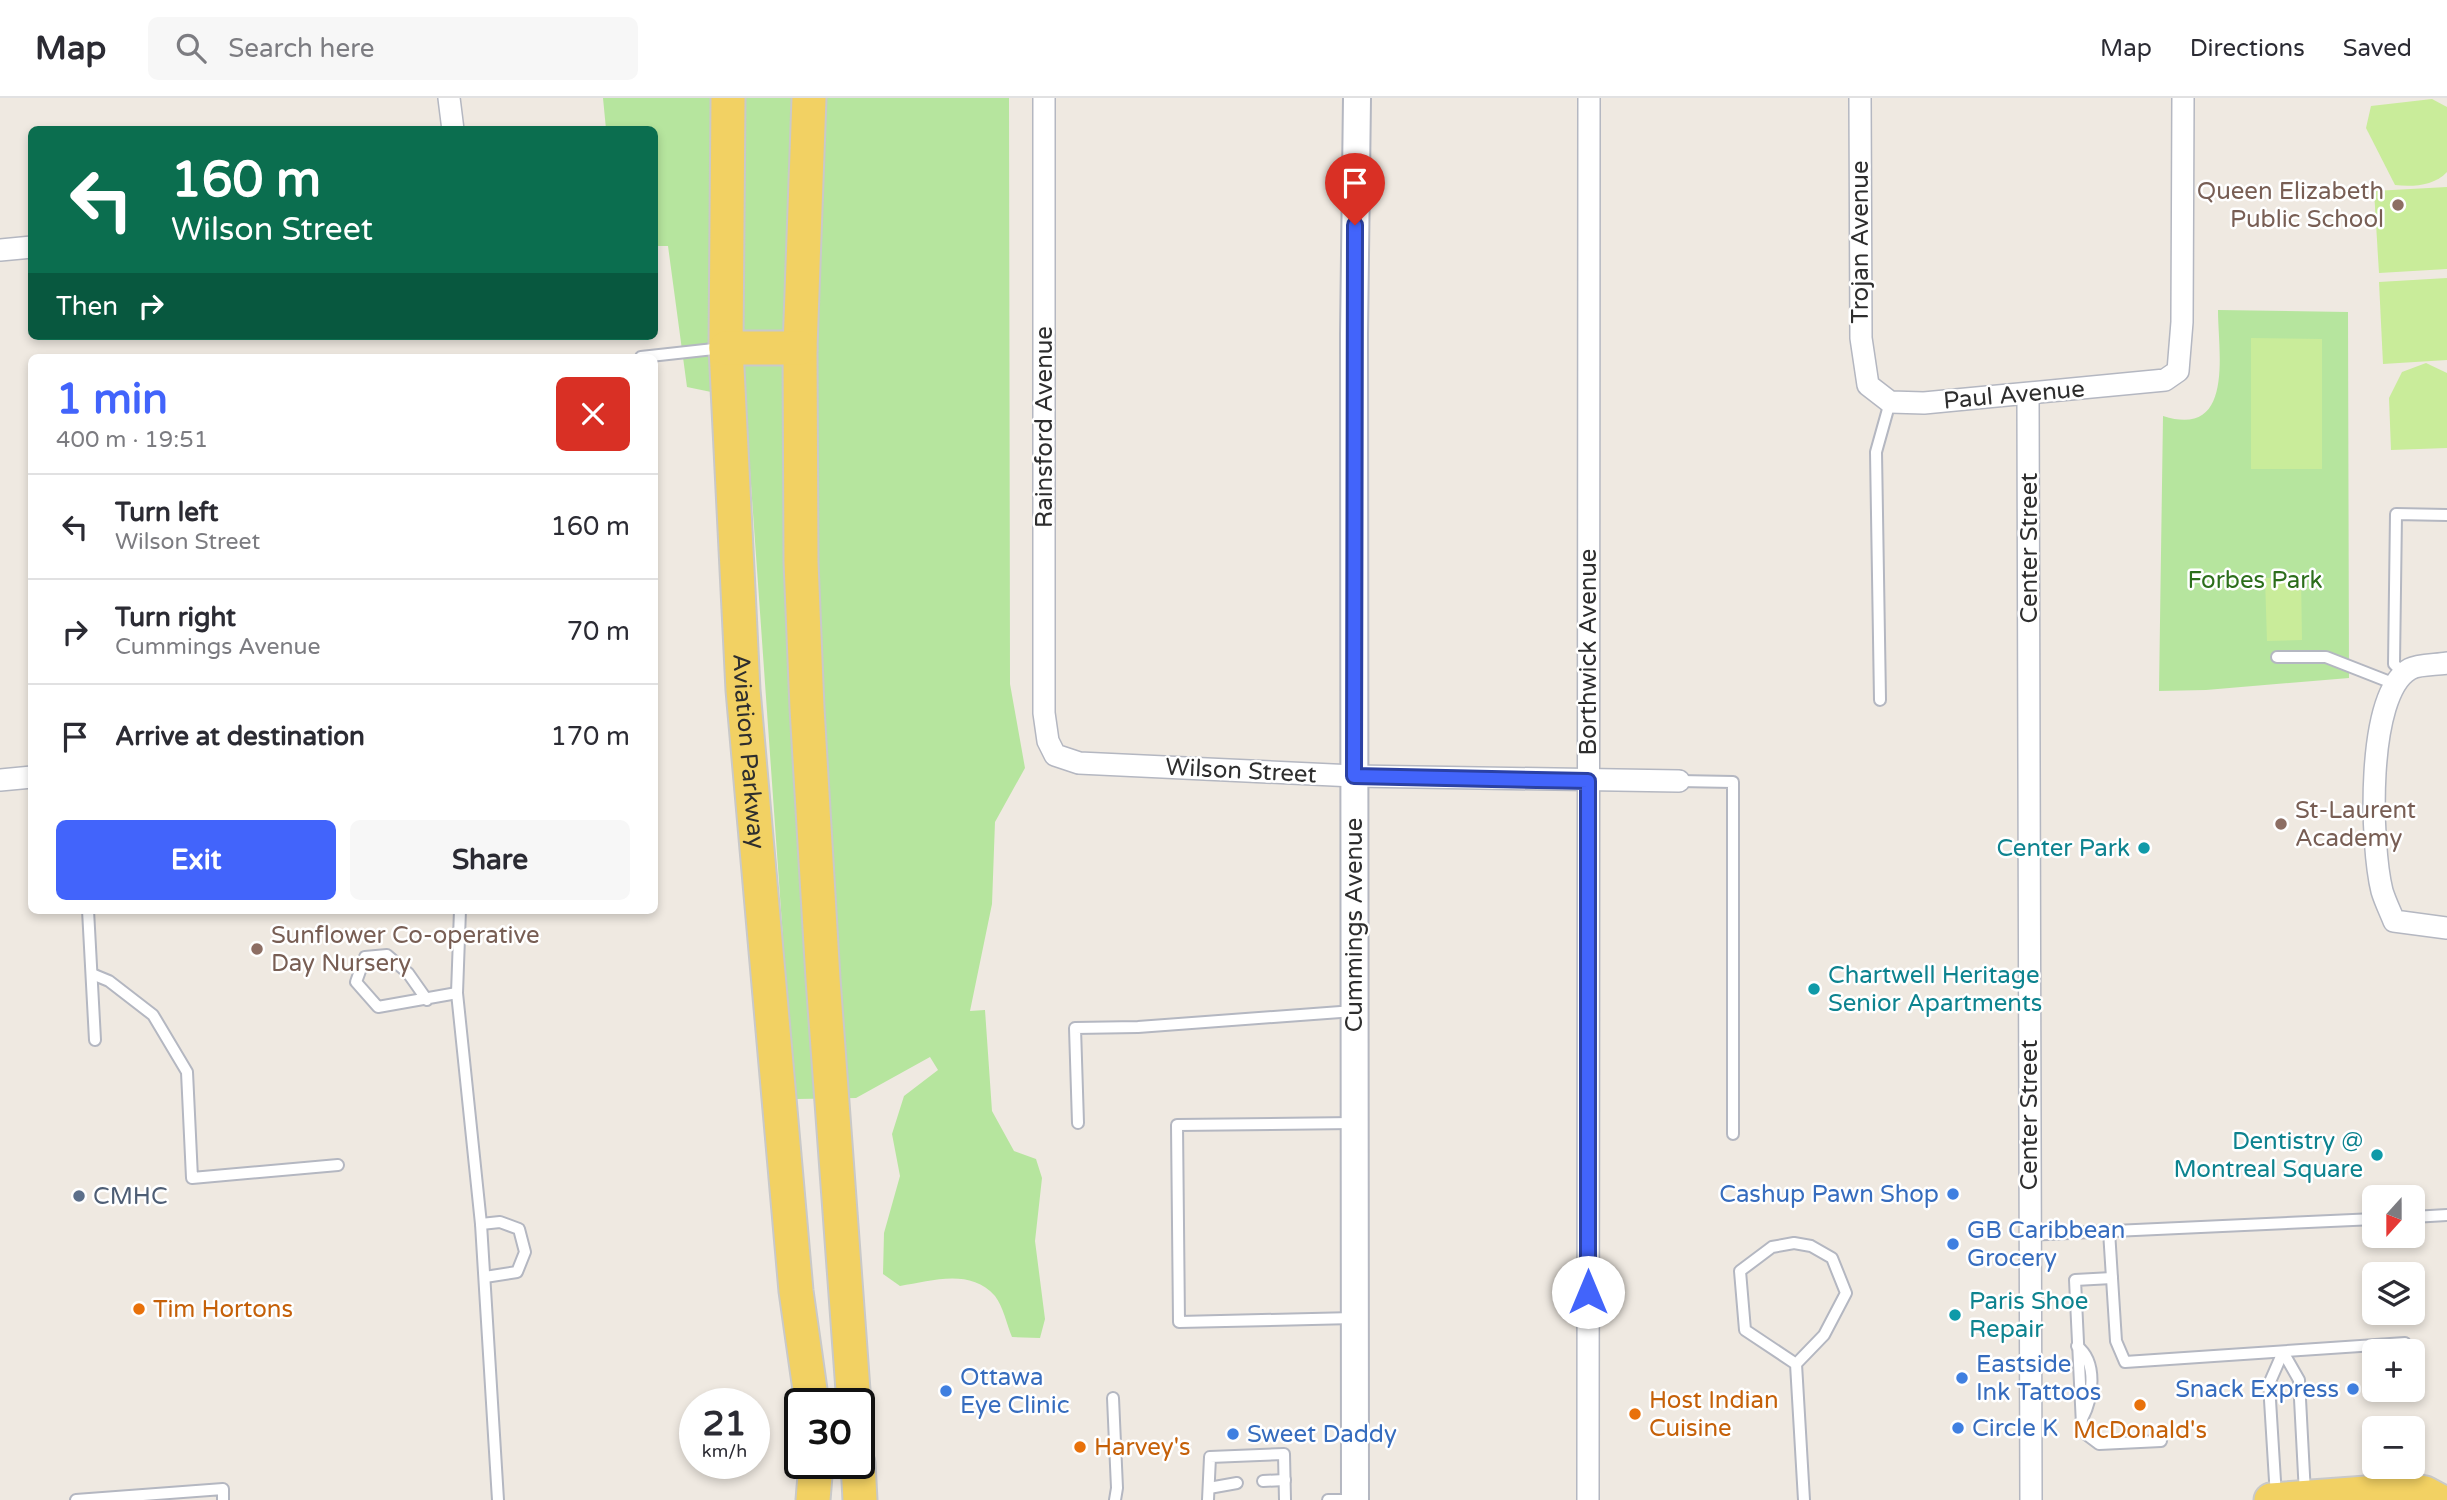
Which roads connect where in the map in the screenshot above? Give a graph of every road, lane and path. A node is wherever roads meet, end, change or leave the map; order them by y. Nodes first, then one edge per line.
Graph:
1 (449, 98) edge
2 (728, 98) edge
3 (809, 98) edge
4 (1044, 98) edge
5 (1357, 98) edge
6 (1588, 98) edge
7 (1860, 98) edge
8 (2183, 98) edge
9 (452, 126) edge
10 (28, 247) edge
11 (0, 250) edge
12 (726, 348) junction
13 (800, 348) junction
14 (658, 355) edge
15 (2028, 395) junction
16 (1890, 402) junction
17 (2447, 514) edge
18 (2277, 657) dead end
19 (2447, 663) edge
20 (2400, 679) junction
21 (1880, 700) dead end
22 (1055, 755) joint
23 (1354, 776) junction
24 (28, 777) edge
25 (0, 780) edge
26 (1588, 781) junction
27 (1679, 781) joint
28 (88, 914) edge
29 (460, 914) edge
30 (2438, 927) edge
31 (92, 974) junction
32 (457, 993) junction
33 (427, 1000) junction
34 (1354, 1011) junction
35 (95, 1040) dead end
36 (1078, 1123) dead end
37 (1354, 1123) junction
38 (1733, 1134) dead end
39 (338, 1165) dead end
40 (2447, 1216) edge
41 (2426, 1217) edge
42 (2362, 1220) edge
43 (481, 1224) junction
44 (2109, 1231) junction
45 (2029, 1235) junction
46 (485, 1277) junction
47 (2112, 1278) junction
48 (1354, 1318) junction
49 (2362, 1346) edge
50 (2283, 1352) junction
51 (1796, 1364) junction
52 (810, 1388) edge
53 (853, 1388) edge
54 (1113, 1398) dead end
55 (2161, 1441) dead end
56 (816, 1479) edge
57 (820, 1479) edge
58 (1284, 1480) junction
59 (1263, 1481) dead end
60 (1237, 1483) dead end
61 (1209, 1488) junction
62 (76, 1500) edge
63 (223, 1500) edge
64 (498, 1500) edge
65 (813, 1500) edge
66 (822, 1500) edge
67 (1115, 1500) edge
68 (1208, 1500) edge
69 (1285, 1500) edge
70 (1328, 1500) edge
71 (1349, 1500) edge
72 (1355, 1500) edge
73 (1588, 1500) edge
74 (1804, 1500) edge
75 (2031, 1500) edge
76 (2290, 1500) edge
77 (2438, 1500) edge

1 - 9 street
2 - 12 main road, Aviation Parkway
3 - 13 main road
4 - 22 street, Rainsford Avenue
5 - 23 street, Cummings Avenue
6 - 26 street, Borthwick Avenue
7 - 16 street, Trojan Avenue
8 - 15 street, Paul Avenue
10 - 11 street
12 - 13 main road
12 - 14 lane
12 - 52 main road, Aviation Parkway
13 - 53 main road
15 - 16 street, Paul Avenue
15 - 45 street, Center Street
16 - 21 lane
17 - 20 lane
18 - 20 lane
19 - 20 street
20 - 30 street
22 - 23 street, Wilson Street
23 - 26 street, Wilson Street
23 - 34 street, Cummings Avenue
24 - 25 street
26 - 27 street, Wilson Street
26 - 73 street, Borthwick Avenue
27 - 38 lane
28 - 31 lane
29 - 32 lane
31 - 35 lane
31 - 39 lane
32 - 33 lane
32 - 43 lane
33 - 33 lane
34 - 36 lane
34 - 37 street, Cummings Avenue
37 - 48 street, Cummings Avenue
37 - 48 lane
40 - 41 lane
42 - 44 lane
43 - 46 lane
43 - 46 lane
44 - 45 lane
44 - 47 lane
45 - 75 street, Center Street
46 - 64 lane
47 - 50 lane
47 - 55 lane
48 - 72 street, Cummings Avenue
49 - 50 lane
50 - 76 lane
50 - 76 lane
51 - 51 lane
51 - 74 lane
54 - 67 lane
56 - 65 main road
57 - 66 main road
58 - 59 lane
58 - 61 lane
58 - 69 lane
60 - 61 lane
61 - 68 lane
62 - 63 lane
70 - 71 lane
76 - 77 main road

